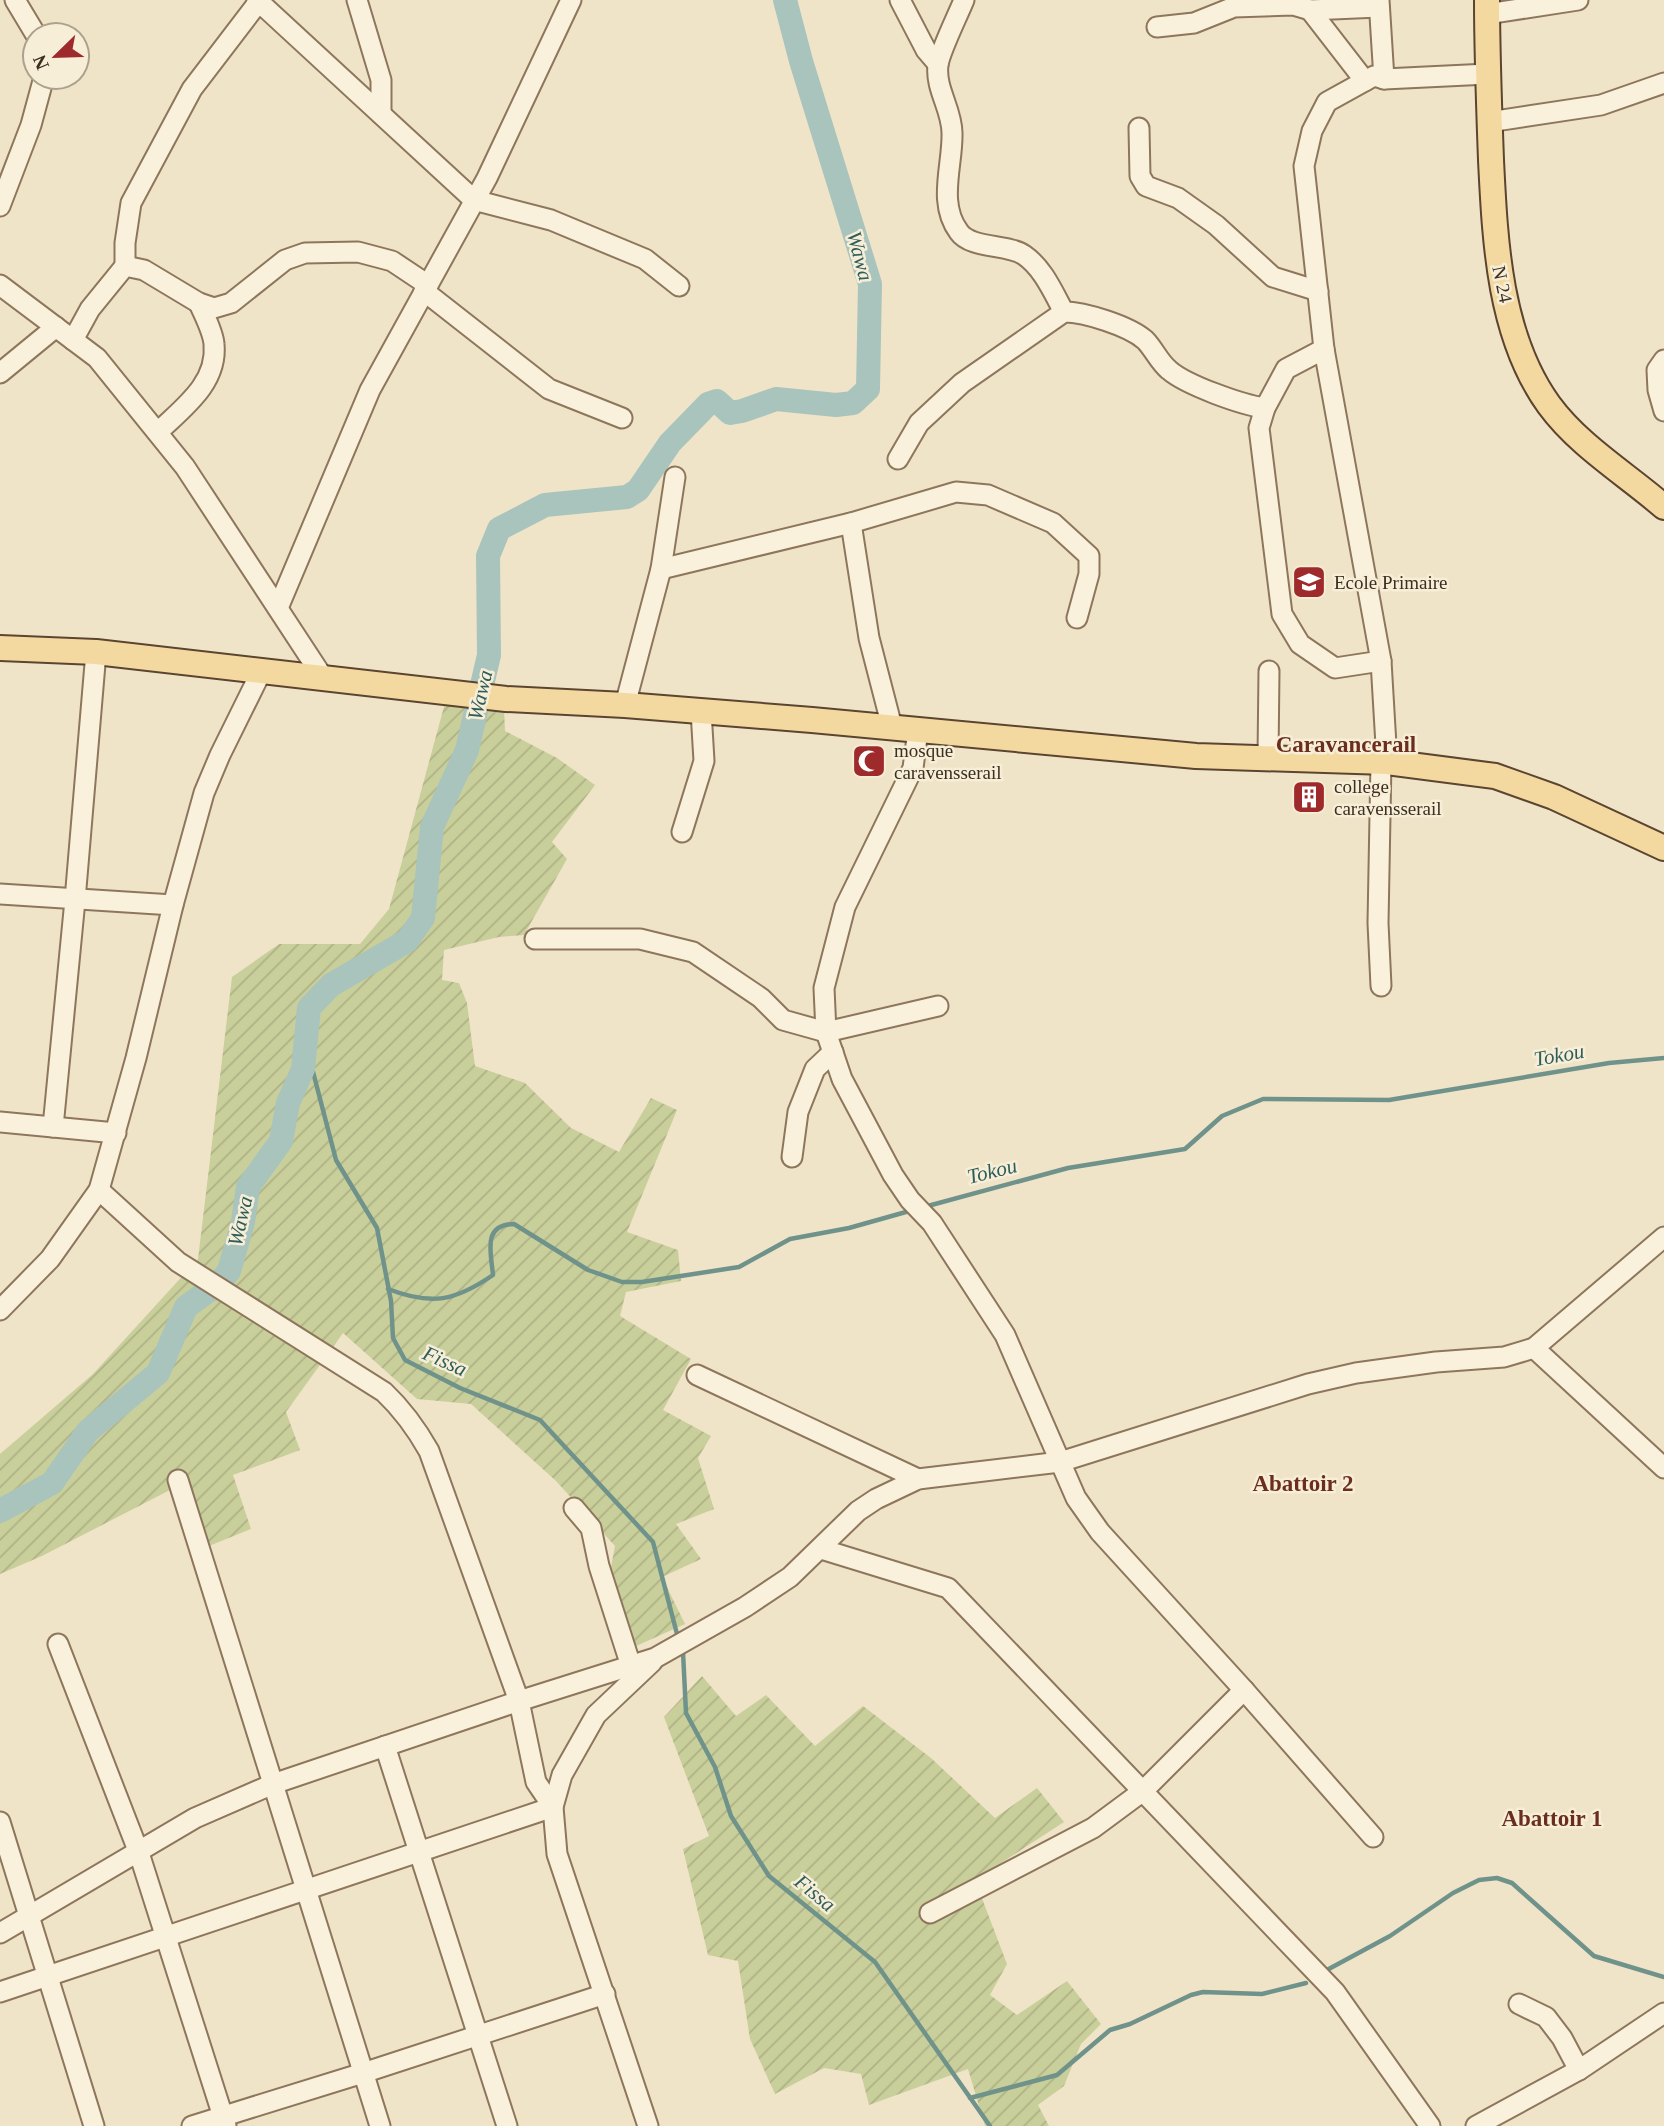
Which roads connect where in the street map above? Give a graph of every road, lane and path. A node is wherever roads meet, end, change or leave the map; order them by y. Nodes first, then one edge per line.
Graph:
1 (15, 0) edge
2 (357, 0) edge
3 (571, 0) edge
4 (900, 0) edge
5 (964, 0) edge
6 (1578, 0) edge
7 (259, 1) edge
8 (1379, 4) edge
9 (1487, 7) edge
10 (1310, 10) junction
11 (28, 21) edge
12 (1157, 27) dead end
13 (938, 64) junction
14 (1488, 74) junction
15 (1375, 80) junction
16 (1664, 83) edge
17 (40, 91) edge
18 (381, 114) junction
19 (1489, 122) junction
20 (1139, 128) dead end
21 (474, 200) junction
22 (0, 206) edge
23 (125, 266) junction
24 (0, 285) edge
25 (679, 286) dead end
26 (426, 288) junction
27 (1318, 291) junction
28 (199, 303) junction
29 (1063, 312) junction
30 (56, 327) junction
31 (73, 340) junction
32 (1324, 349) junction
33 (1664, 360) edge
34 (0, 373) edge
35 (1265, 408) junction
36 (1664, 411) edge
37 (622, 418) dead end
38 (158, 432) junction
39 (898, 458) dead end
40 (675, 477) dead end
41 (1664, 507) edge
42 (851, 523) junction
43 (661, 569) junction
44 (278, 608) junction
45 (1077, 618) dead end
46 (0, 648) edge
47 (96, 652) junction
48 (1381, 661) junction
49 (262, 670) junction
50 (1269, 671) dead end
51 (324, 678) junction
52 (625, 705) junction
53 (701, 711) junction
54 (892, 727) junction
55 (918, 730) junction
56 (1268, 757) junction
57 (1384, 762) junction
58 (682, 832) dead end
59 (1664, 848) edge
60 (0, 894) edge
61 (75, 900) junction
62 (173, 905) junction
63 (535, 940) dead end
64 (1381, 986) dead end
65 (938, 1006) dead end
66 (825, 1032) junction
67 (833, 1052) junction
68 (0, 1122) edge
69 (53, 1127) junction
70 (116, 1133) junction
71 (792, 1157) dead end
72 (99, 1190) junction
73 (1664, 1237) edge
74 (0, 1310) edge
75 (1534, 1349) junction
76 (697, 1375) dead end
77 (1060, 1462) junction
78 (1664, 1468) edge
79 (918, 1479) junction
80 (178, 1480) dead end
81 (574, 1508) dead end
82 (821, 1549) junction
83 (58, 1644) dead end
84 (655, 1658) junction
85 (631, 1667) junction
86 (1244, 1690) junction
87 (519, 1701) junction
88 (385, 1746) junction
89 (272, 1784) junction
90 (1143, 1791) junction
91 (553, 1807) junction
92 (0, 1822) edge
93 (1373, 1837) dead end
94 (418, 1852) junction
95 (139, 1853) junction
96 (306, 1890) junction
97 (930, 1913) dead end
98 (29, 1914) junction
99 (0, 1933) edge
100 (166, 1936) junction
101 (48, 1975) junction
102 (0, 1992) edge
103 (605, 1994) junction
104 (1519, 2004) dead end
105 (1664, 2012) edge
106 (478, 2036) junction
107 (1579, 2070) junction
108 (363, 2073) junction
109 (225, 2121) edge
110 (94, 2126) edge
111 (192, 2126) edge
112 (380, 2126) edge
113 (506, 2126) edge
114 (648, 2126) edge
115 (1430, 2126) edge
116 (1476, 2126) edge

1 - 11 street
2 - 18 street
3 - 21 street
4 - 13 street
5 - 13 street
6 - 9 street
7 - 18 street
7 - 23 street
8 - 10 street
8 - 15 street
9 - 14 main road, N 24
10 - 12 street
10 - 15 street
13 - 29 street
14 - 15 street
14 - 19 main road, N 24
15 - 27 street
16 - 19 street
17 - 22 street
18 - 21 street
19 - 41 main road, N 24
20 - 27 street
21 - 25 street
21 - 26 street
23 - 28 street
23 - 31 street
24 - 30 street
26 - 28 street
26 - 37 street
26 - 44 street
27 - 32 street
28 - 38 street
29 - 35 street
29 - 39 street
30 - 31 street
30 - 34 street
31 - 38 street
32 - 35 street
32 - 48 street
33 - 36 street
35 - 48 street
38 - 44 street
40 - 43 street
42 - 43 street
42 - 45 street
42 - 54 street
43 - 52 street
44 - 51 street
46 - 47 main road
47 - 49 main road
47 - 61 street
48 - 57 street
49 - 51 main road
49 - 62 street
50 - 56 street
51 - 52 main road
52 - 53 main road
53 - 54 main road
53 - 58 street
54 - 55 main road
55 - 56 main road
55 - 66 street
56 - 57 main road
57 - 59 main road
57 - 64 street
60 - 61 street
61 - 62 street
61 - 69 street
62 - 70 street
63 - 66 street
65 - 66 street
66 - 67 street
67 - 71 street
67 - 77 street
68 - 69 street
69 - 70 street
70 - 72 street
72 - 74 street
72 - 87 street
73 - 75 street
75 - 77 street
75 - 78 street
76 - 79 street
77 - 79 street
77 - 86 street
79 - 82 street
80 - 89 street
81 - 85 street
82 - 84 street
82 - 90 street
83 - 95 street
84 - 85 street
84 - 91 street
85 - 87 street
86 - 90 street
86 - 93 street
87 - 88 street
87 - 91 street
88 - 89 street
88 - 94 street
89 - 95 street
89 - 96 street
90 - 97 street
90 - 115 street
91 - 94 street
91 - 103 street
92 - 98 street
94 - 96 street
94 - 106 street
95 - 98 street
95 - 100 street
96 - 100 street
96 - 108 street
98 - 99 street
98 - 101 street
100 - 101 street
100 - 109 street
101 - 102 street
101 - 110 street
103 - 106 street
103 - 114 street
104 - 107 street
105 - 107 street
106 - 108 street
106 - 113 street
107 - 116 street
108 - 109 street
108 - 112 street
109 - 111 street

